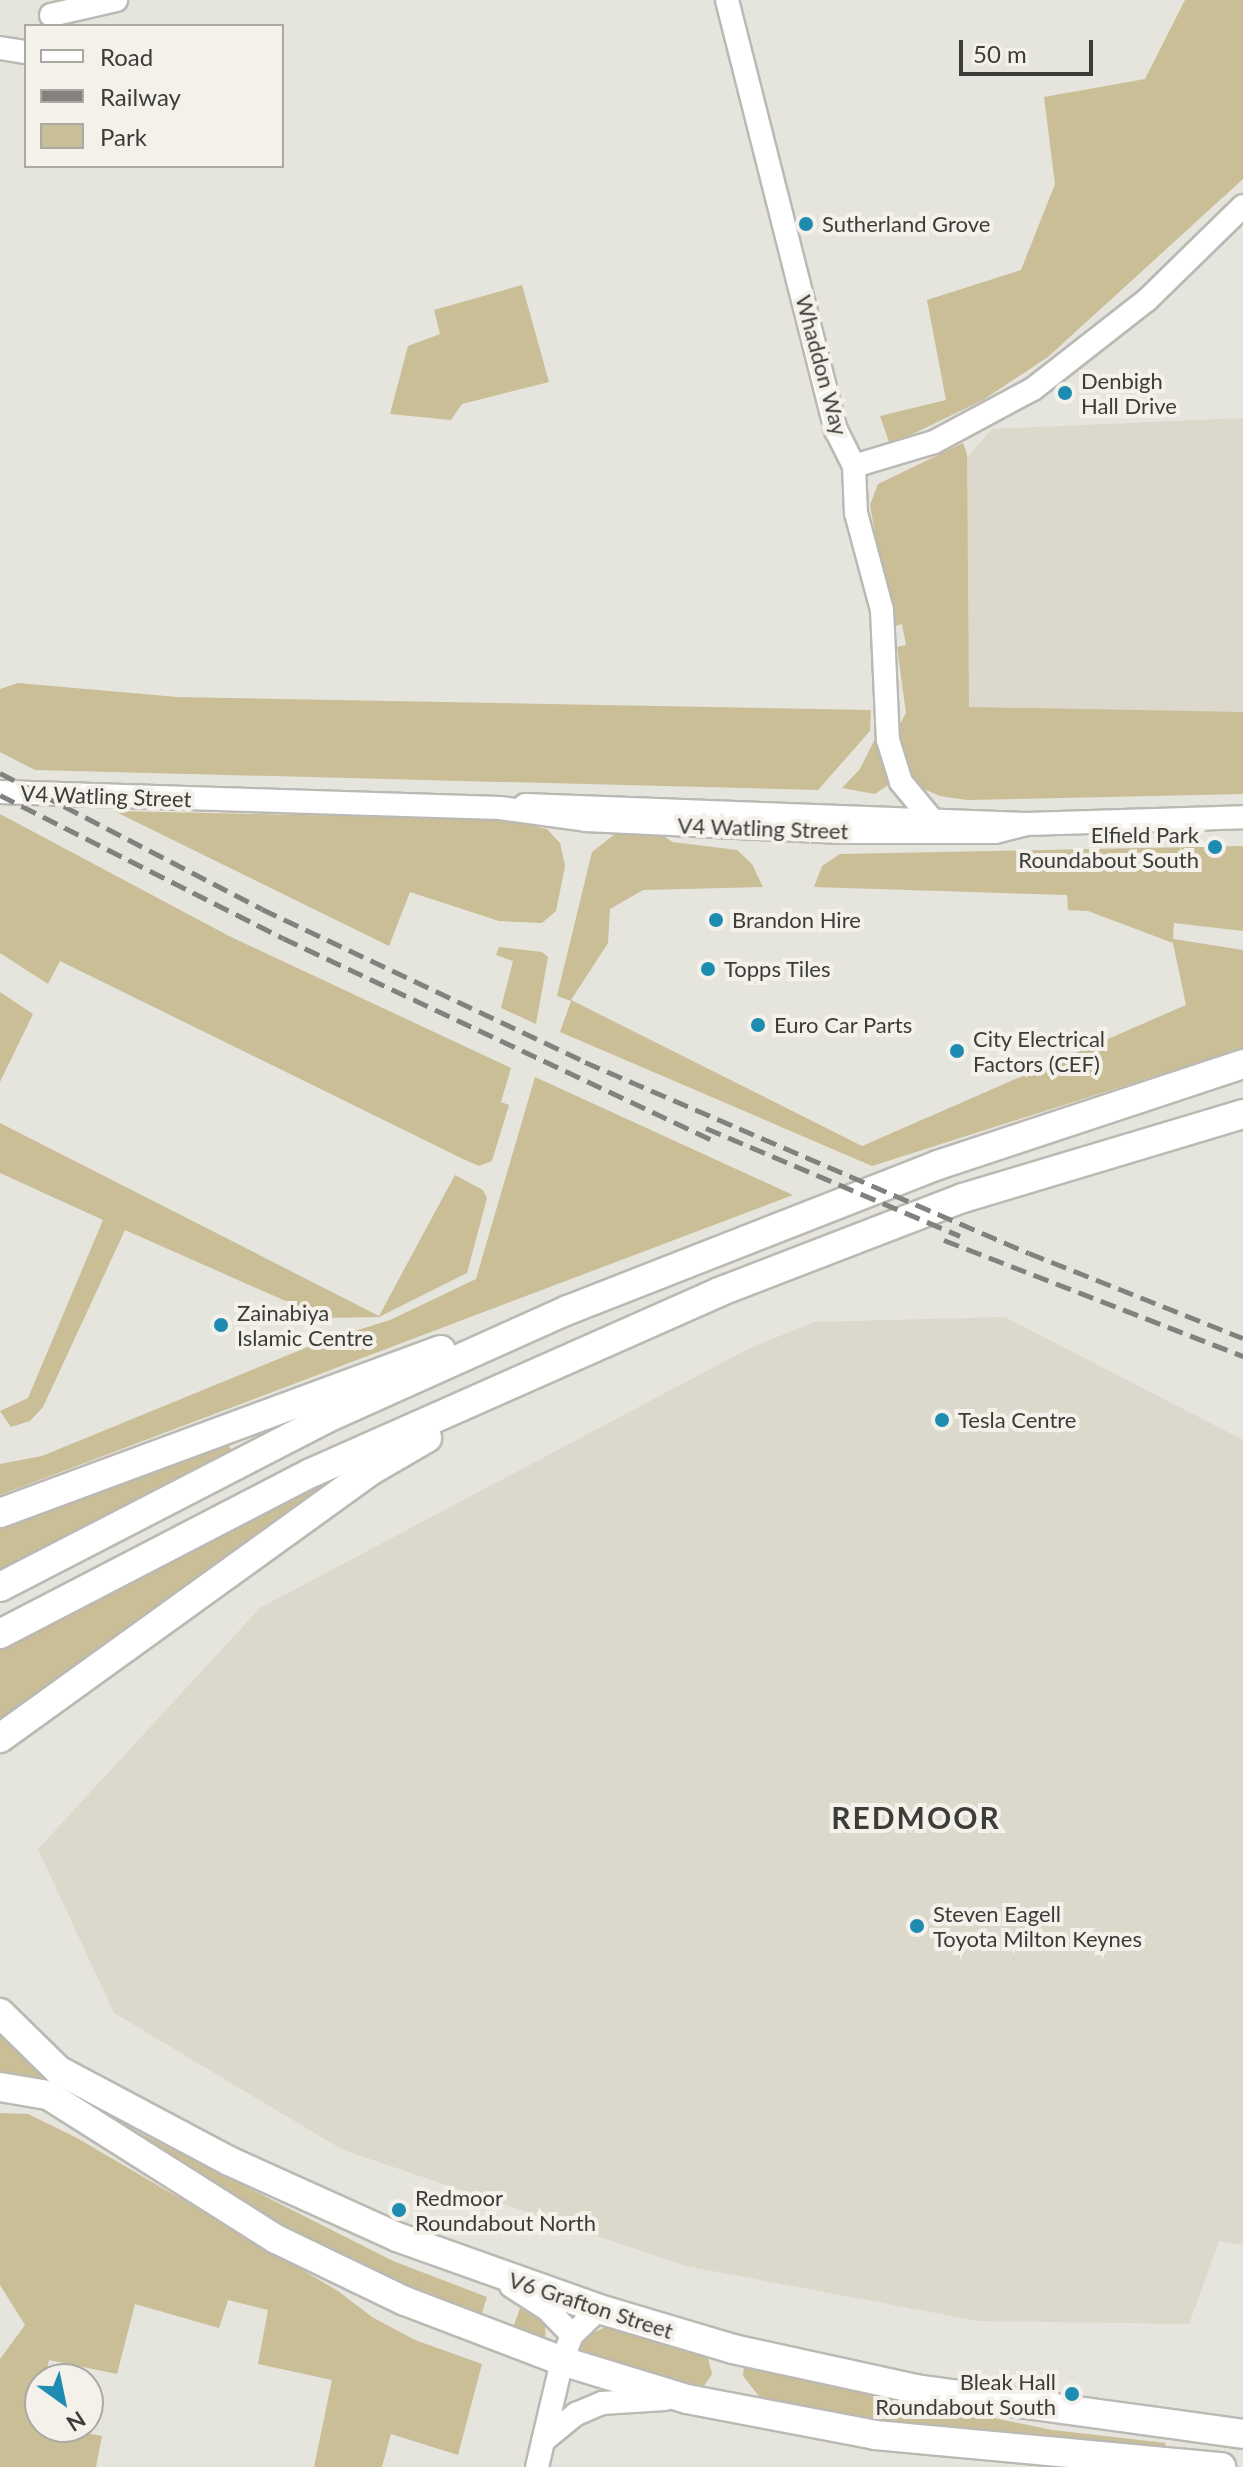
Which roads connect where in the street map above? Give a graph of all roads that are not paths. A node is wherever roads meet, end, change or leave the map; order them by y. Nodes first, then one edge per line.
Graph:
1 (116, 0) edge
2 (727, 0) edge
3 (49, 14) edge
4 (0, 48) edge
5 (24, 52) edge
6 (1243, 206) edge
7 (854, 466) junction
8 (0, 792) edge
9 (500, 808) junction
10 (929, 816) junction
11 (1243, 817) edge
12 (1026, 824) junction
13 (1243, 1064) edge
14 (1243, 1114) edge
15 (568, 1310) junction
16 (566, 1357) junction
17 (0, 1513) edge
18 (0, 1587) edge
19 (0, 1634) edge
20 (0, 1738) edge
21 (0, 2013) edge
22 (0, 2087) edge
23 (528, 2291) junction
24 (599, 2309) junction
25 (572, 2335) junction
26 (562, 2361) junction
27 (687, 2399) junction
28 (1230, 2432) edge
29 (543, 2441) junction
30 (1218, 2466) edge
31 (537, 2467) edge

1 - 3 street
2 - 7 street, Whaddon Way
4 - 5 street
6 - 7 street
7 - 10 street, Whaddon Way
8 - 9 street, V4 Watling Street
9 - 10 street, V4 Watling Street
9 - 12 street, V4 Watling Street
10 - 12 street, V4 Watling Street
11 - 12 street, V4 Watling Street
13 - 15 highway
14 - 16 highway
15 - 17 highway
15 - 18 highway
16 - 19 highway
16 - 20 highway
21 - 23 highway, V6 Grafton Street
22 - 26 highway
23 - 24 highway, V6 Grafton Street
23 - 25 street
24 - 25 street
24 - 28 highway, V6 Grafton Street
25 - 26 street
26 - 27 highway
26 - 29 street
27 - 29 street
27 - 30 highway
29 - 31 street

